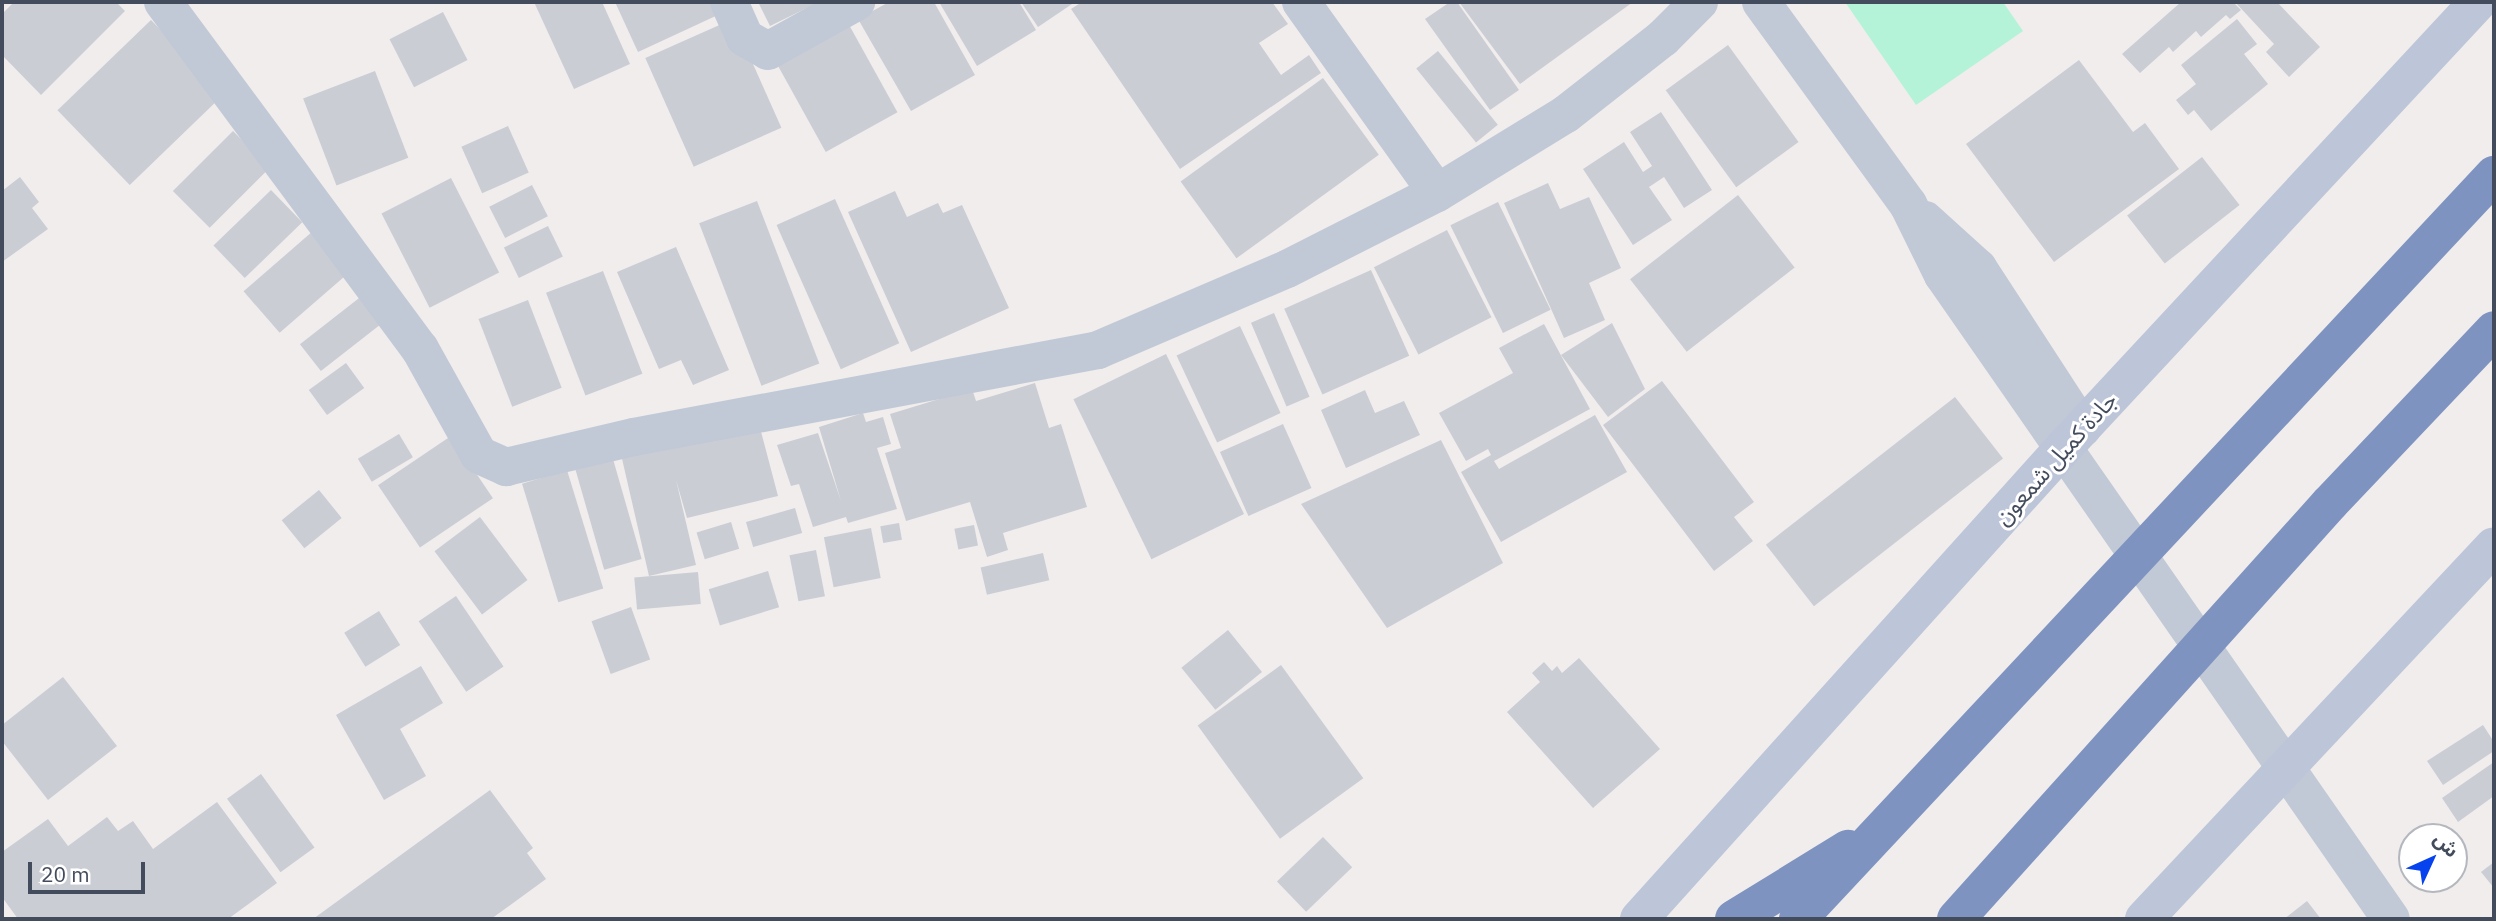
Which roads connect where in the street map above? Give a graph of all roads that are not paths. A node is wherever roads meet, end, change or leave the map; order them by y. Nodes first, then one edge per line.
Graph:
1 (163, 2) edge
2 (729, 2) edge
3 (856, 2) edge
4 (1301, 2) edge
5 (1699, 2) edge
6 (1761, 2) edge
7 (2478, 2) edge
8 (2494, 175) edge
9 (1437, 193) junction
10 (2494, 330) edge
11 (2083, 451) junction
12 (2494, 546) edge
13 (2298, 758) junction
14 (1874, 834) junction
15 (1639, 919) edge
16 (1734, 919) edge
17 (1798, 919) edge
18 (1956, 919) edge
19 (2144, 919) edge
20 (2391, 919) edge
21 (2421, 919) edge

1 - 9 street
2 - 3 street
4 - 9 street
5 - 9 street
6 - 11 street
7 - 11 main road, جادة كميل شمعون
8 - 14 highway
10 - 18 highway
11 - 13 street
11 - 15 main road, جادة كميل شمعون
12 - 13 main road
13 - 19 main road
13 - 20 street
13 - 21 street
14 - 16 highway
14 - 17 highway

